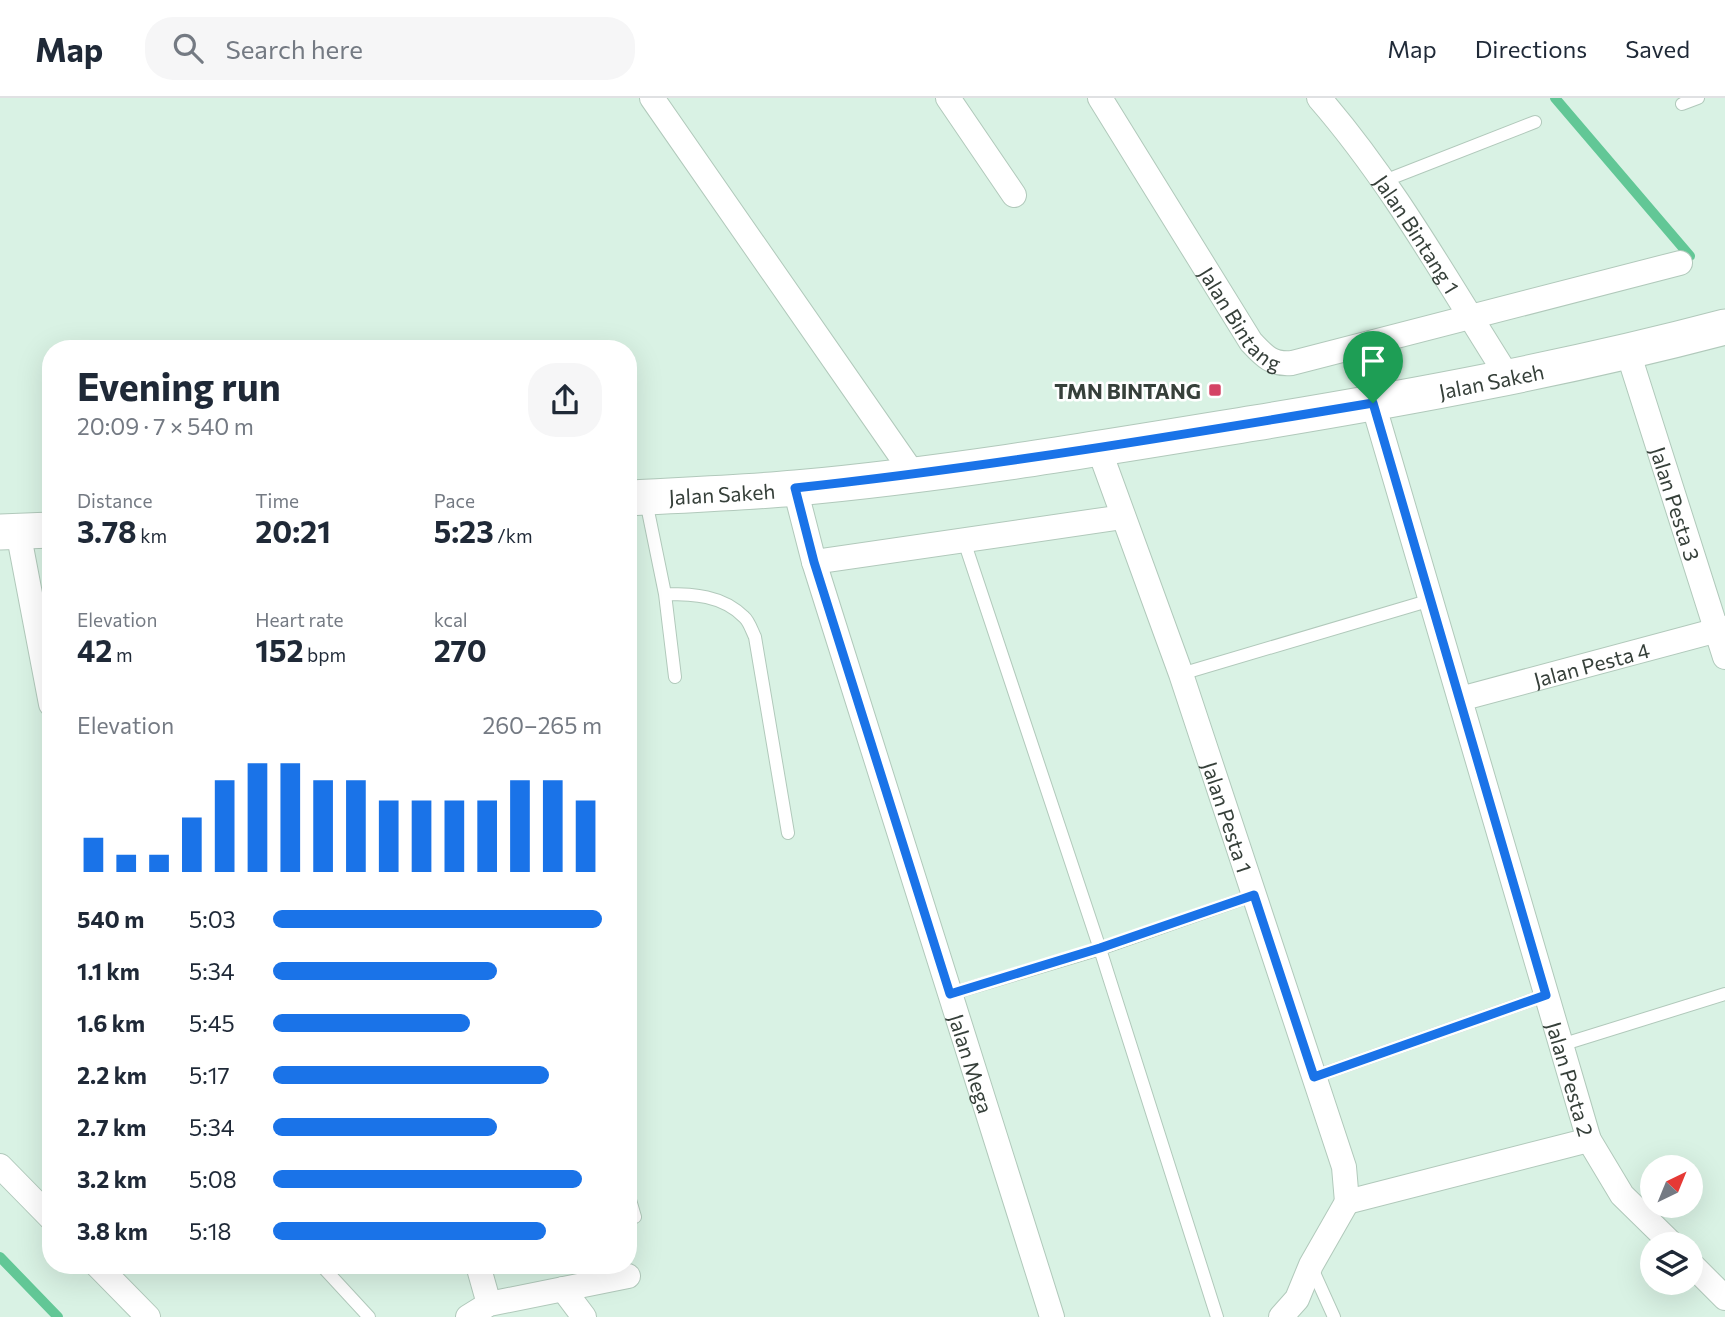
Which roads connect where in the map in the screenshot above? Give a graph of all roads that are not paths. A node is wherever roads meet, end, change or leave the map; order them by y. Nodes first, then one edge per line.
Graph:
1 (652, 98) edge
2 (948, 98) edge
3 (1100, 98) edge
4 (1320, 98) edge
5 (1698, 98) edge
6 (1682, 104) dead end
7 (1535, 122) dead end
8 (1384, 181) junction
9 (1014, 195) dead end
10 (1679, 263) dead end
11 (1469, 317) junction
12 (1725, 327) edge
13 (1628, 352) junction
14 (1508, 377) junction
15 (1373, 403) junction
16 (1099, 449) junction
17 (914, 475) junction
18 (795, 488) junction
19 (637, 498) edge
20 (1123, 517) junction
21 (23, 531) edge
22 (964, 541) junction
23 (814, 562) junction
24 (665, 594) junction
25 (1431, 600) junction
26 (1721, 629) edge
27 (42, 648) edge
28 (1725, 657) edge
29 (1181, 674) junction
30 (675, 677) dead end
31 (1460, 699) junction
32 (788, 833) dead end
33 (1254, 895) junction
34 (1100, 948) junction
35 (950, 994) junction
36 (1725, 994) edge
37 (1546, 995) junction
38 (1561, 1045) junction
39 (1314, 1077) junction
40 (1589, 1140) junction
41 (0, 1166) edge
42 (42, 1202) edge
43 (1347, 1202) junction
44 (1660, 1232) edge
45 (1311, 1265) junction
46 (106, 1274) edge
47 (329, 1274) edge
48 (481, 1274) edge
49 (628, 1276) dead end
50 (1703, 1276) edge
51 (563, 1289) junction
52 (1725, 1298) edge
53 (489, 1304) junction
54 (148, 1317) edge
55 (369, 1317) edge
56 (468, 1317) edge
57 (584, 1317) edge
58 (1052, 1317) edge
59 (1217, 1317) edge
60 (1281, 1317) edge
61 (1334, 1317) edge

1 - 17 street
2 - 9 street
3 - 11 street, Jalan Bintang
4 - 8 street, Jalan Bintang 1
5 - 6 lane
7 - 8 lane
8 - 11 street, Jalan Bintang 1
10 - 11 street, Jalan Bintang
11 - 14 street, Jalan Bintang 1
12 - 13 street, Jalan Sakeh
13 - 14 street, Jalan Sakeh
13 - 26 street, Jalan Pesta 3
14 - 15 street, Jalan Sakeh
15 - 16 street, Jalan Sakeh
15 - 25 street, Jalan Pesta 2
16 - 17 street, Jalan Sakeh
16 - 20 street, Jalan Pesta 1
17 - 18 street, Jalan Sakeh
18 - 19 street, Jalan Sakeh
18 - 23 street, Jalan Mega
19 - 24 lane
20 - 22 street
20 - 29 street, Jalan Pesta 1
21 - 27 street
22 - 23 street
22 - 34 lane
23 - 35 street, Jalan Mega
24 - 30 lane
24 - 32 lane
25 - 29 lane
25 - 31 street, Jalan Pesta 2
26 - 28 street, Jalan Pesta 3
26 - 31 street, Jalan Pesta 4
29 - 33 street, Jalan Pesta 1
31 - 37 street, Jalan Pesta 2
33 - 34 lane
33 - 39 street, Jalan Pesta 1
34 - 35 lane
34 - 59 lane
35 - 58 street, Jalan Mega
36 - 38 lane
37 - 38 street, Jalan Pesta 2
37 - 39 lane
38 - 40 street, Jalan Pesta 2
39 - 43 street, Jalan Pesta 1
40 - 43 street
40 - 44 street, Jalan Pesta 2
41 - 42 street
43 - 45 street
45 - 60 street
45 - 61 lane
46 - 54 street
47 - 55 lane
48 - 53 street
49 - 51 street
50 - 52 street
51 - 53 street
51 - 57 street
53 - 56 street

